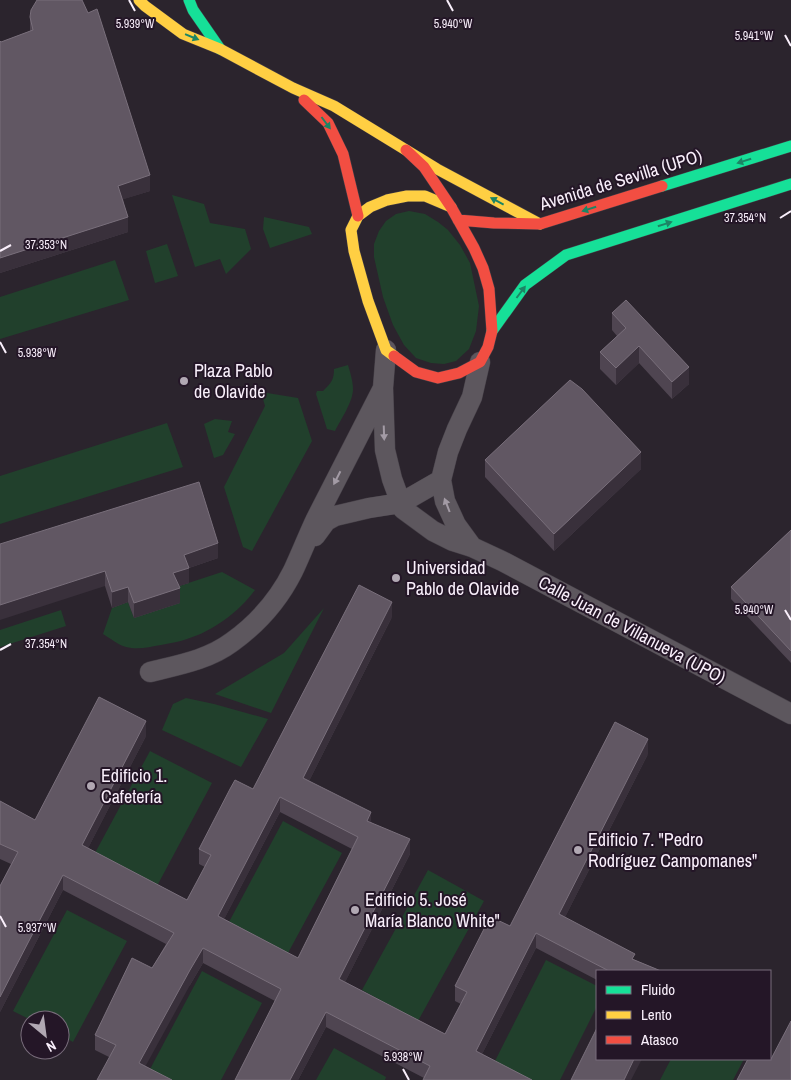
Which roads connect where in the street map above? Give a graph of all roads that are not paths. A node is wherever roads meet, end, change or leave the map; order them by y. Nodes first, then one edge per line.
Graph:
1 (139, 0) edge
2 (189, 0) edge
3 (220, 49) junction
4 (293, 88) junction
5 (791, 146) edge
6 (406, 150) junction
7 (791, 184) edge
8 (451, 207) junction
9 (358, 216) junction
10 (458, 220) junction
11 (540, 224) junction
12 (492, 331) junction
13 (386, 350) junction
14 (480, 362) junction
15 (383, 388) junction
16 (441, 480) junction
17 (401, 503) junction
18 (472, 546) junction
19 (300, 555) junction
20 (150, 672) dead end
21 (791, 714) edge

1 -> 3 street
2 - 3 street
3 - 4 street
4 - 6 street
4 -> 9 street
5 -> 11 street, Avenida de Sevilla (UPO)
6 - 8 street
11 -> 6 street
12 -> 7 street
8 - 9 street
8 - 10 street
9 - 13 street
10 - 11 street, Avenida de Sevilla (UPO)
10 - 12 street
12 - 14 street
13 - 14 street
13 - 15 street
14 - 16 street
15 -> 17 street
15 -> 19 street
16 - 17 street
18 -> 16 street
17 - 18 street
17 - 19 street
18 - 21 street, Calle Juan de Villanueva (UPO)
19 - 20 street

